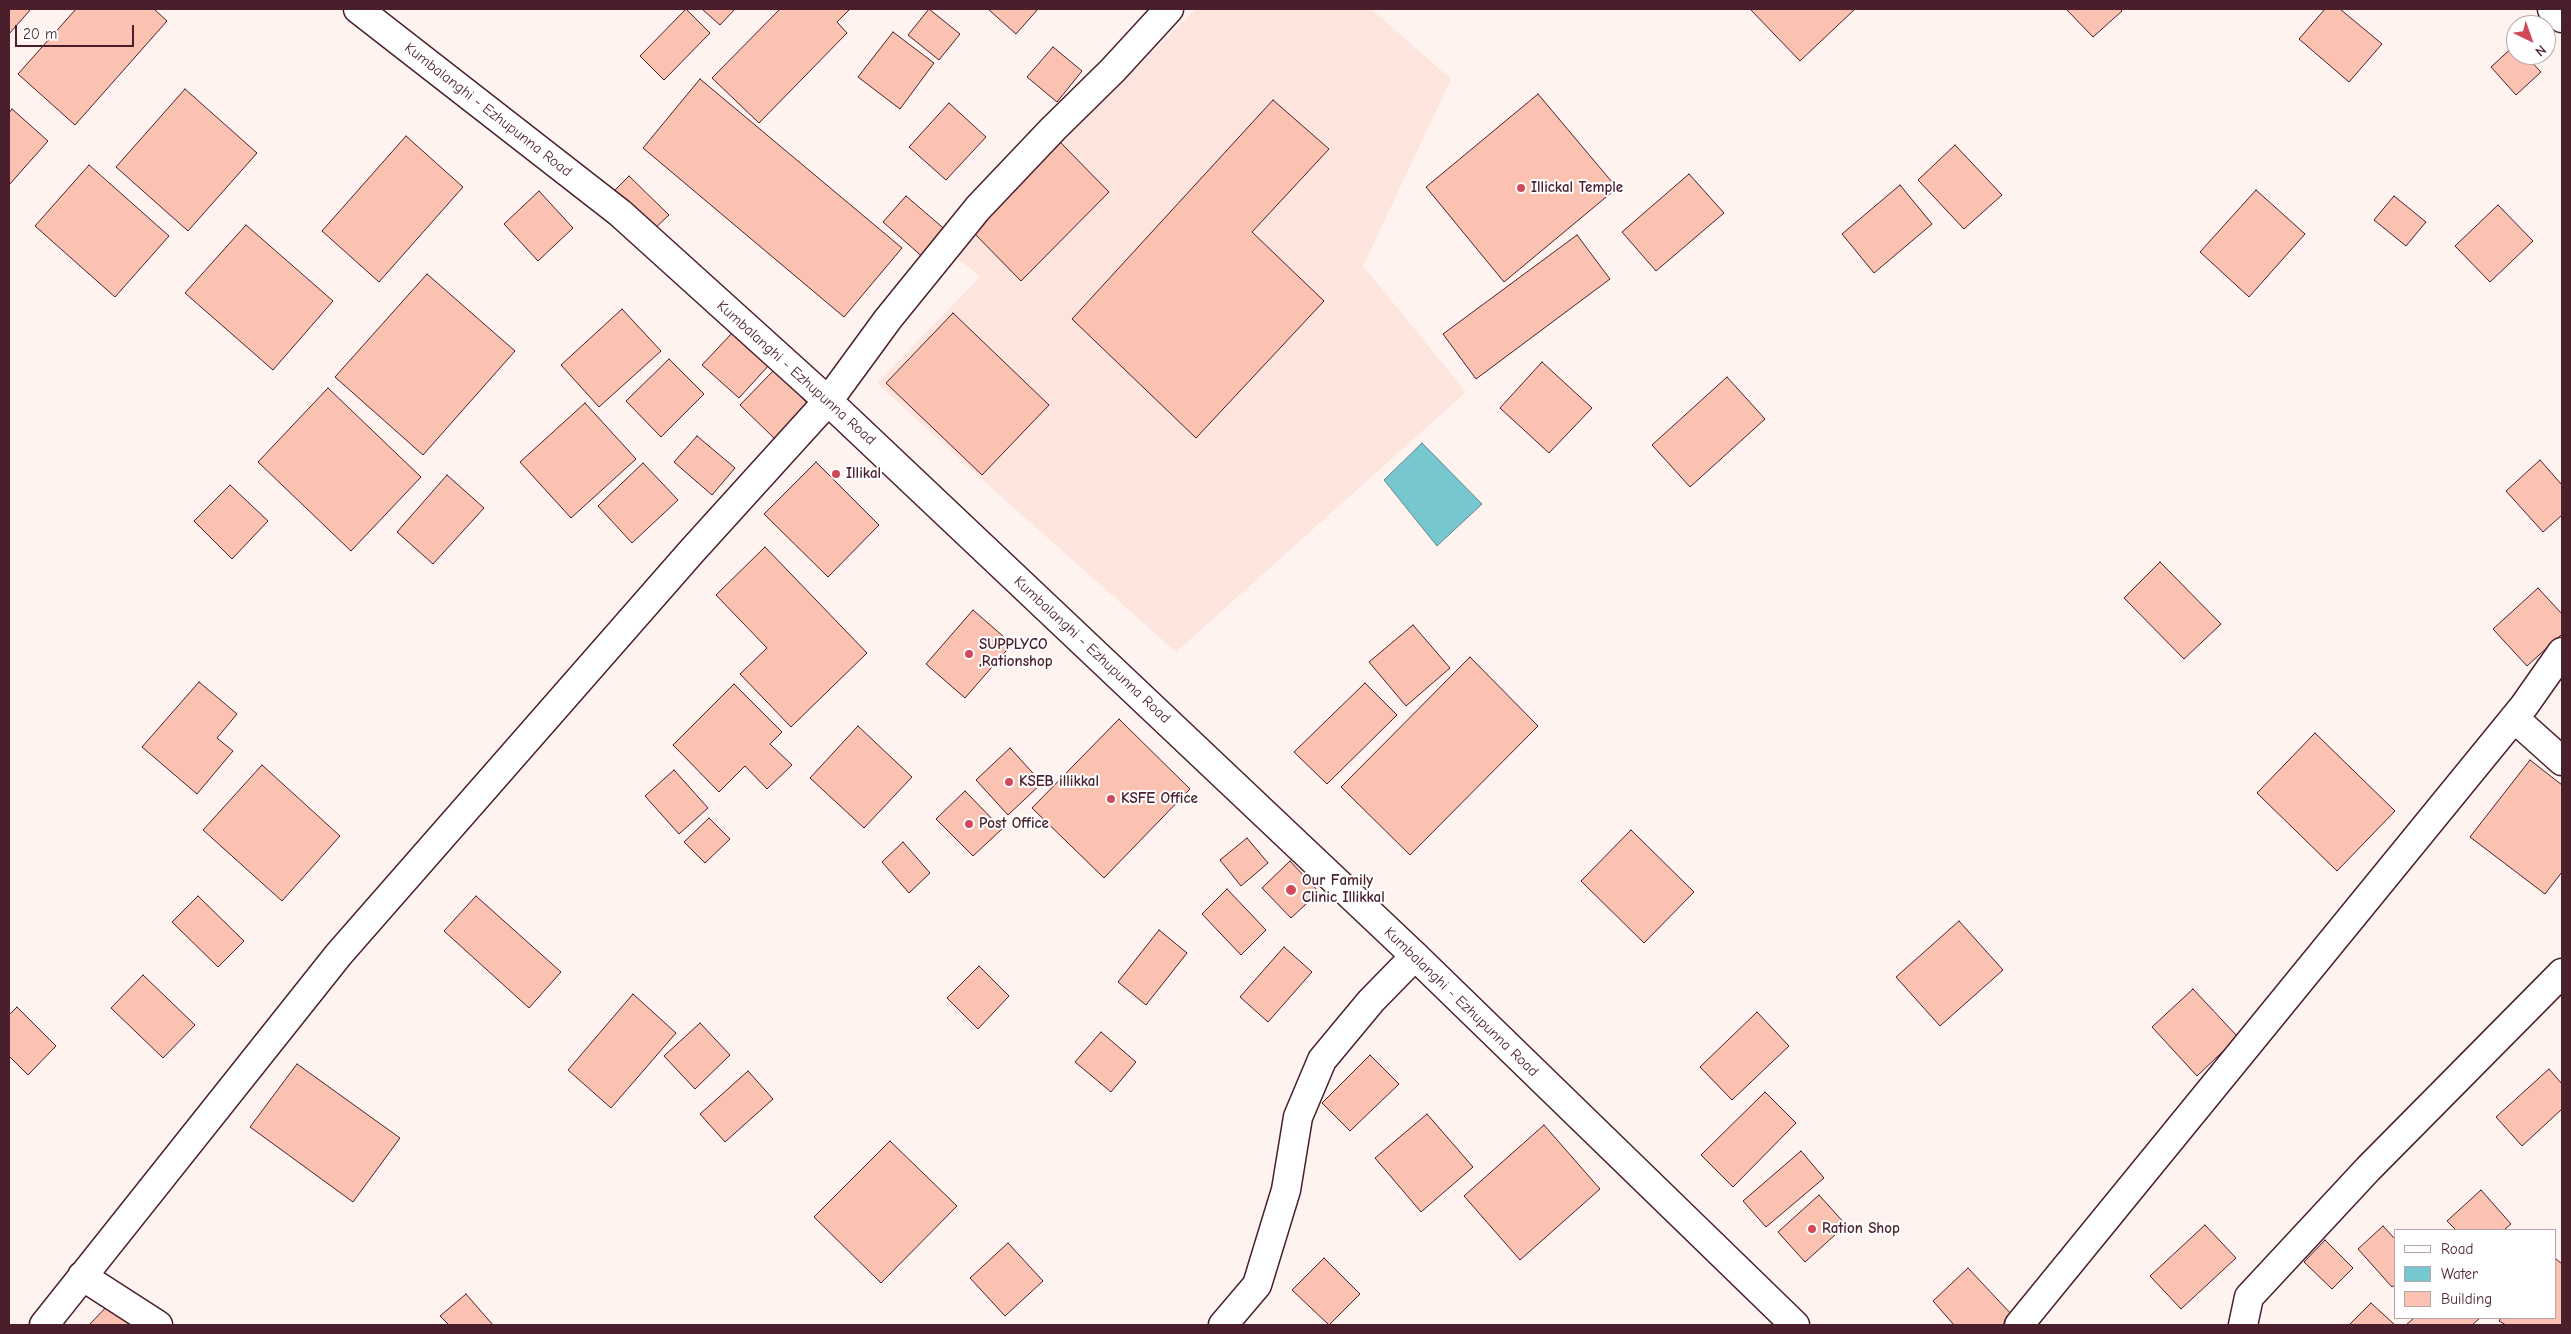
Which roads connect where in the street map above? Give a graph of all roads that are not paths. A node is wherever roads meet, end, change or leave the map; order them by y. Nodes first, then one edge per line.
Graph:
1 (358, 9) edge
2 (1169, 9) edge
3 (2552, 9) edge
4 (2562, 18) edge
5 (828, 401) junction
6 (2562, 652) edge
7 (2514, 718) junction
8 (2562, 761) edge
9 (1415, 956) junction
10 (2562, 973) edge
11 (82, 1276) junction
12 (44, 1325) edge
13 (158, 1325) edge
14 (1223, 1325) edge
15 (1795, 1325) edge
16 (2020, 1325) edge
17 (2243, 1325) edge

1 - 5 street, Kumbalanghi - Ezhupunna Road
2 - 5 street
3 - 4 street
5 - 9 street, Kumbalanghi - Ezhupunna Road
5 - 11 street
6 - 7 street
7 - 8 street
7 - 16 street
9 - 14 street
9 - 15 street, Kumbalanghi - Ezhupunna Road
10 - 17 street
11 - 12 street
11 - 13 street

